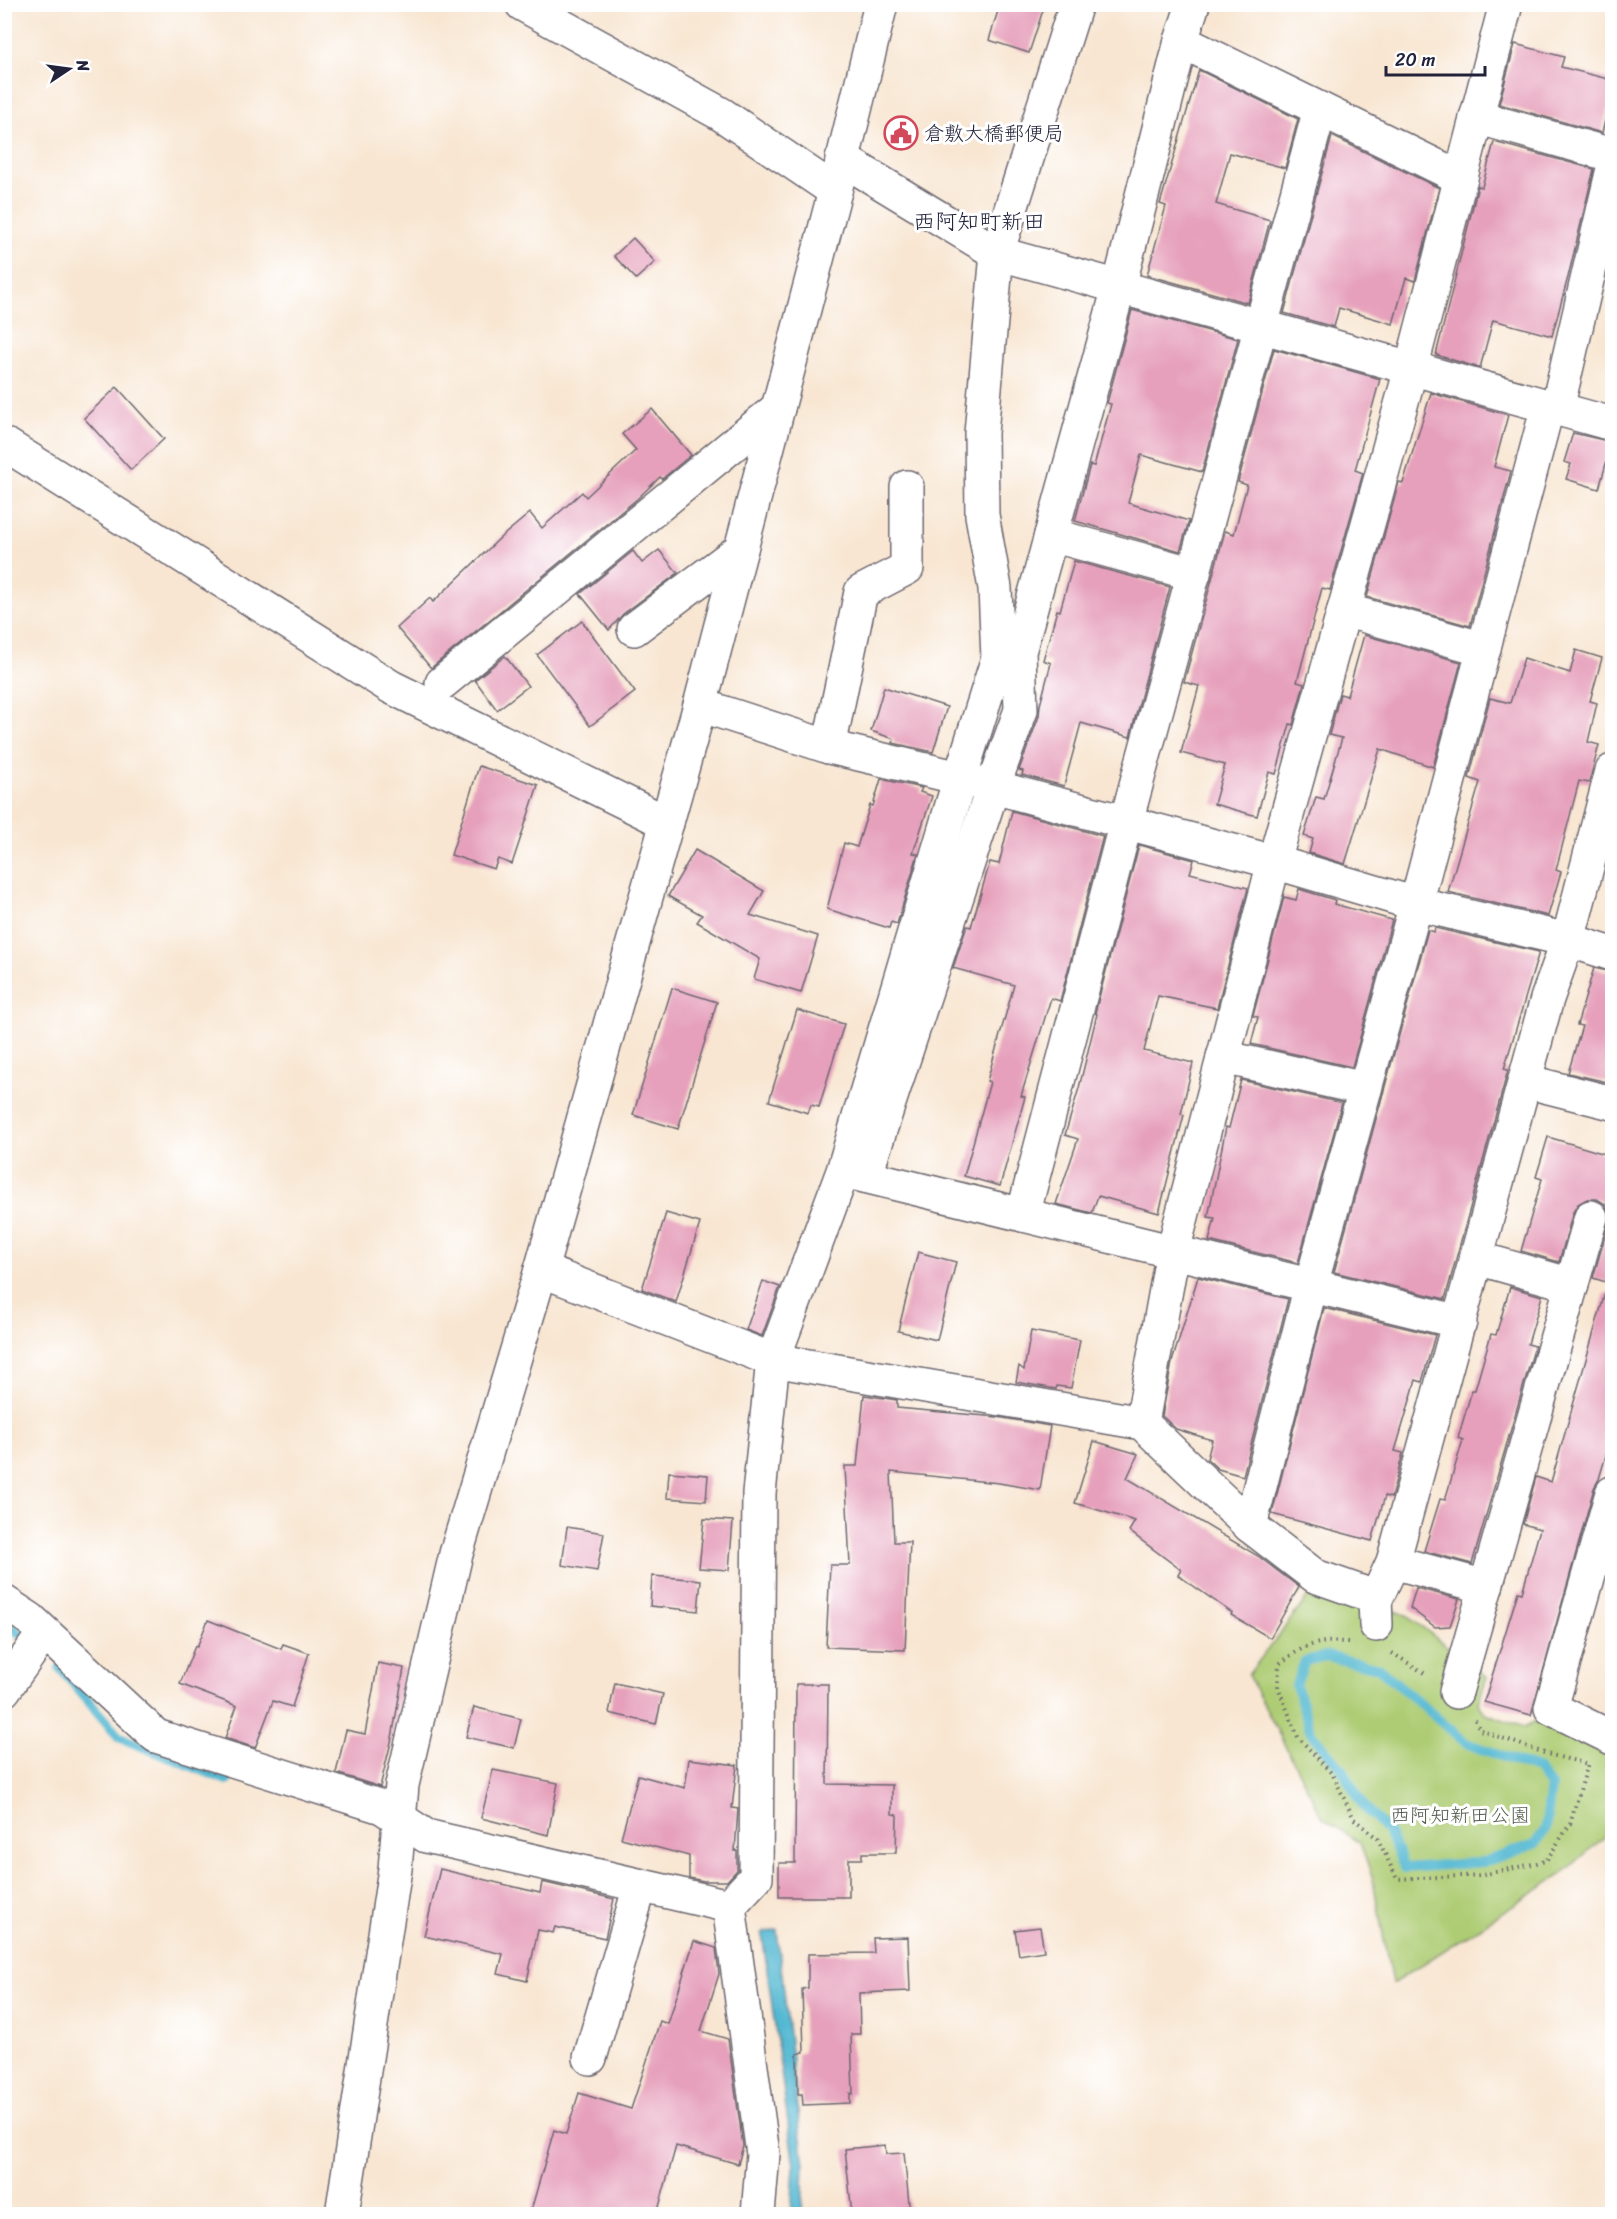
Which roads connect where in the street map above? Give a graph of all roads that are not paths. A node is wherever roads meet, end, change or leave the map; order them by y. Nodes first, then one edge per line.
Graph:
1 (522, 4) edge
2 (881, 4) edge
3 (1076, 4) edge
4 (1193, 4) edge
5 (1506, 4) edge
6 (1181, 41) junction
7 (1320, 109) junction
8 (1476, 117) junction
9 (1612, 155) edge
10 (842, 159) junction
11 (1612, 173) edge
12 (1461, 178) junction
13 (836, 191) junction
14 (997, 253) junction
15 (1119, 287) junction
16 (1262, 327) junction
17 (1411, 369) junction
18 (777, 408) junction
19 (1552, 408) junction
20 (1612, 424) edge
21 (8, 446) dead end
22 (907, 487) dead end
23 (1051, 535) junction
24 (741, 549) junction
25 (1194, 574) junction
26 (1344, 610) junction
27 (634, 629) dead end
28 (1484, 649) junction
29 (442, 683) dead end
30 (700, 705) junction
31 (829, 747) junction
32 (960, 778) junction
33 (1611, 785) edge
34 (993, 787) junction
35 (1126, 822) junction
36 (667, 823) junction
37 (1274, 862) junction
38 (1416, 904) junction
39 (1568, 940) junction
40 (1612, 954) edge
41 (1223, 1057) junction
42 (1525, 1081) junction
43 (1365, 1089) junction
44 (1612, 1103) edge
45 (854, 1174) junction
46 (1023, 1215) junction
47 (1591, 1217) dead end
48 (1173, 1251) junction
49 (1477, 1258) junction
50 (541, 1270) junction
51 (1311, 1285) junction
52 (1572, 1285) junction
53 (1460, 1322) junction
54 (773, 1360) junction
55 (1142, 1424) junction
56 (1612, 1493) edge
57 (1250, 1526) junction
58 (1393, 1562) junction
59 (1486, 1587) junction
60 (4, 1602) edge
61 (44, 1633) junction
62 (4, 1690) edge
63 (1456, 1692) road end
64 (1612, 1738) edge
65 (400, 1820) junction
66 (640, 1886) junction
67 (729, 1906) junction
68 (590, 2058) dead end
69 (342, 2214) edge
70 (758, 2214) edge

1 - 13 street
2 - 10 street
3 - 14 street
4 - 6 street
5 - 8 street
6 - 7 street
6 - 15 street
7 - 12 street
7 - 16 street
8 - 9 street
8 - 12 street
10 - 13 street
10 - 14 street
11 - 19 street
12 - 17 street
13 - 18 street
14 - 15 street
14 - 32 street
15 - 16 street
15 - 23 street
16 - 17 street
16 - 25 street
17 - 19 street
17 - 26 street
18 - 24 street
18 - 29 street
19 - 20 street
19 - 28 street
21 - 36 street
22 - 31 street
23 - 25 street
23 - 34 street
24 - 27 street
24 - 30 street
25 - 35 street
26 - 28 street
26 - 37 street
28 - 38 street
30 - 31 street
30 - 36 street
31 - 32 street
32 - 34 street
32 - 45 street
33 - 39 street
34 - 35 street
34 - 45 street
35 - 37 street
35 - 46 street
36 - 50 street
37 - 38 street
37 - 41 street
38 - 39 street
38 - 43 street
39 - 40 street
39 - 42 street
41 - 43 street
41 - 48 street
42 - 44 street
42 - 49 street
43 - 51 street
45 - 46 street
45 - 54 street
46 - 48 street
47 - 52 street
48 - 51 street
48 - 55 street
49 - 52 street
49 - 53 street
50 - 54 street
50 - 65 street
51 - 53 street
51 - 57 street
52 - 59 street
53 - 58 street
54 - 55 street
54 - 67 street
55 - 57 street
56 - 64 street
57 - 58 street
58 - 59 street
59 - 63 street
60 - 61 street
61 - 62 street
61 - 65 street
65 - 66 street
65 - 69 street
66 - 67 street
66 - 68 street
67 - 70 street

